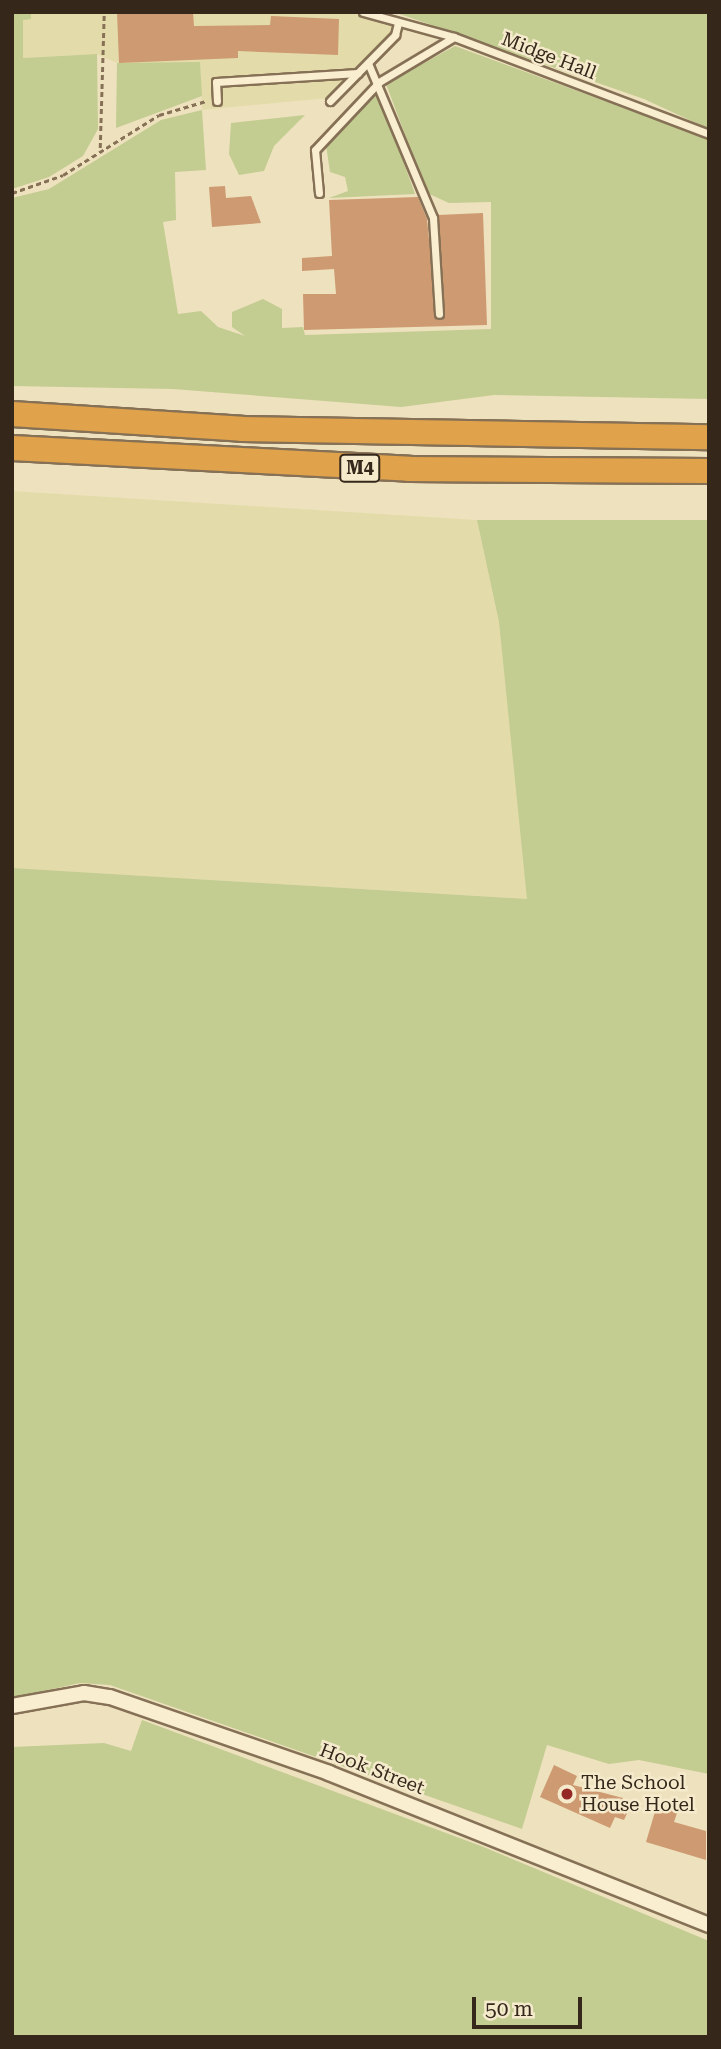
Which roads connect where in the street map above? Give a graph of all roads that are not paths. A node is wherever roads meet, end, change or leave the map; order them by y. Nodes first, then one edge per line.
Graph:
1 (363, 12) edge
2 (398, 23) junction
3 (454, 37) junction
4 (368, 63) junction
5 (358, 73) junction
6 (380, 82) junction
7 (218, 101) road end
8 (330, 101) dead end
9 (709, 134) edge
10 (319, 194) dead end
11 (439, 314) dead end
12 (12, 414) edge
13 (709, 438) edge
14 (12, 448) edge
15 (709, 471) edge
16 (12, 1706) edge
17 (709, 1925) edge

1 - 2 lane, Midge Hall
2 - 3 lane, Midge Hall
2 - 4 lane
3 - 6 lane
3 - 9 lane, Midge Hall
4 - 5 lane
4 - 6 lane
5 - 7 lane
5 - 8 lane
6 - 10 lane
6 - 11 lane
12 - 13 highway, M4
14 - 15 highway, M4
16 - 17 street, Hook Street

